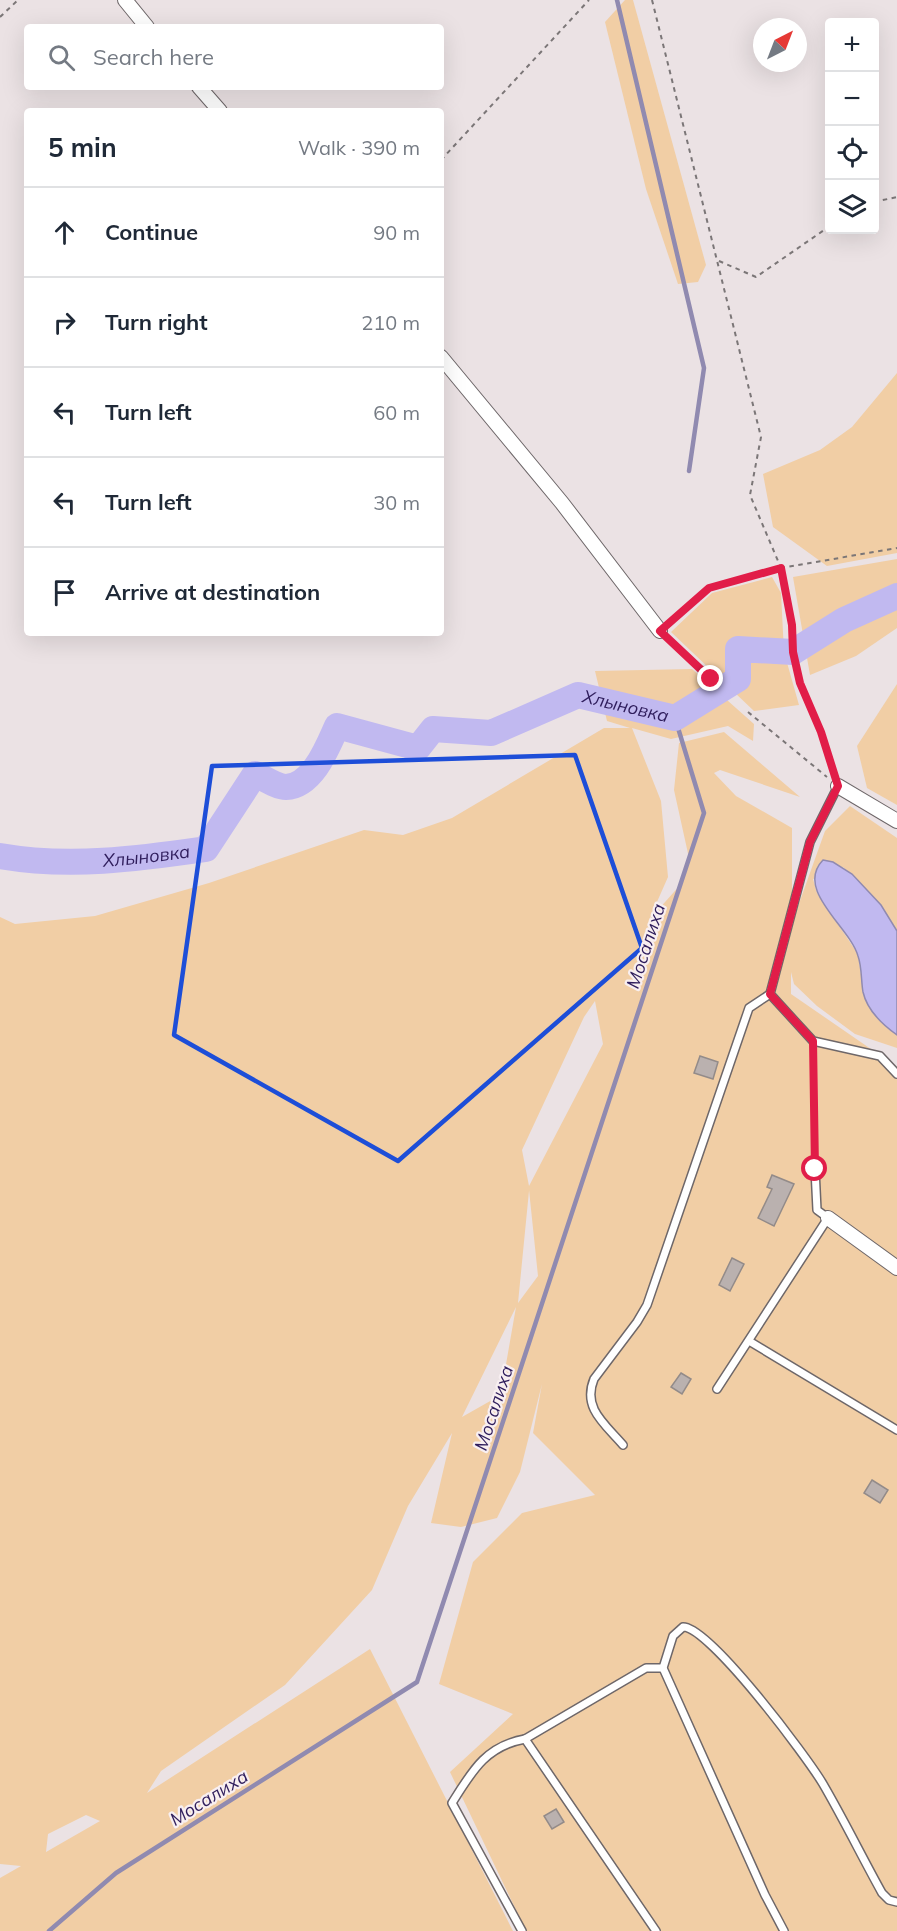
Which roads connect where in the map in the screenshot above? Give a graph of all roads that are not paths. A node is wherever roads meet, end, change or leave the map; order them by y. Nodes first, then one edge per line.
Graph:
1 (125, 0) edge
2 (145, 24) edge
3 (202, 90) edge
4 (217, 108) edge
5 (444, 361) edge
6 (660, 631) road end
7 (838, 786) joint
8 (897, 821) edge
9 (770, 994) junction
10 (897, 1074) edge
11 (815, 1169) road end
12 (828, 1218) junction
13 (897, 1268) edge
14 (749, 1341) junction
15 (717, 1389) dead end
16 (897, 1430) edge
17 (623, 1445) dead end
18 (663, 1668) junction
19 (525, 1739) junction
20 (897, 1902) edge
21 (522, 1931) edge
22 (656, 1931) edge
23 (784, 1931) edge

1 - 2 street
3 - 4 street
5 - 6 street
7 - 8 street
7 - 9 lane
9 - 10 lane
9 - 17 lane
11 - 12 lane
12 - 13 street
12 - 14 lane
14 - 15 lane
14 - 16 lane
18 - 19 lane
18 - 20 lane
18 - 23 lane
19 - 21 lane
19 - 22 lane

